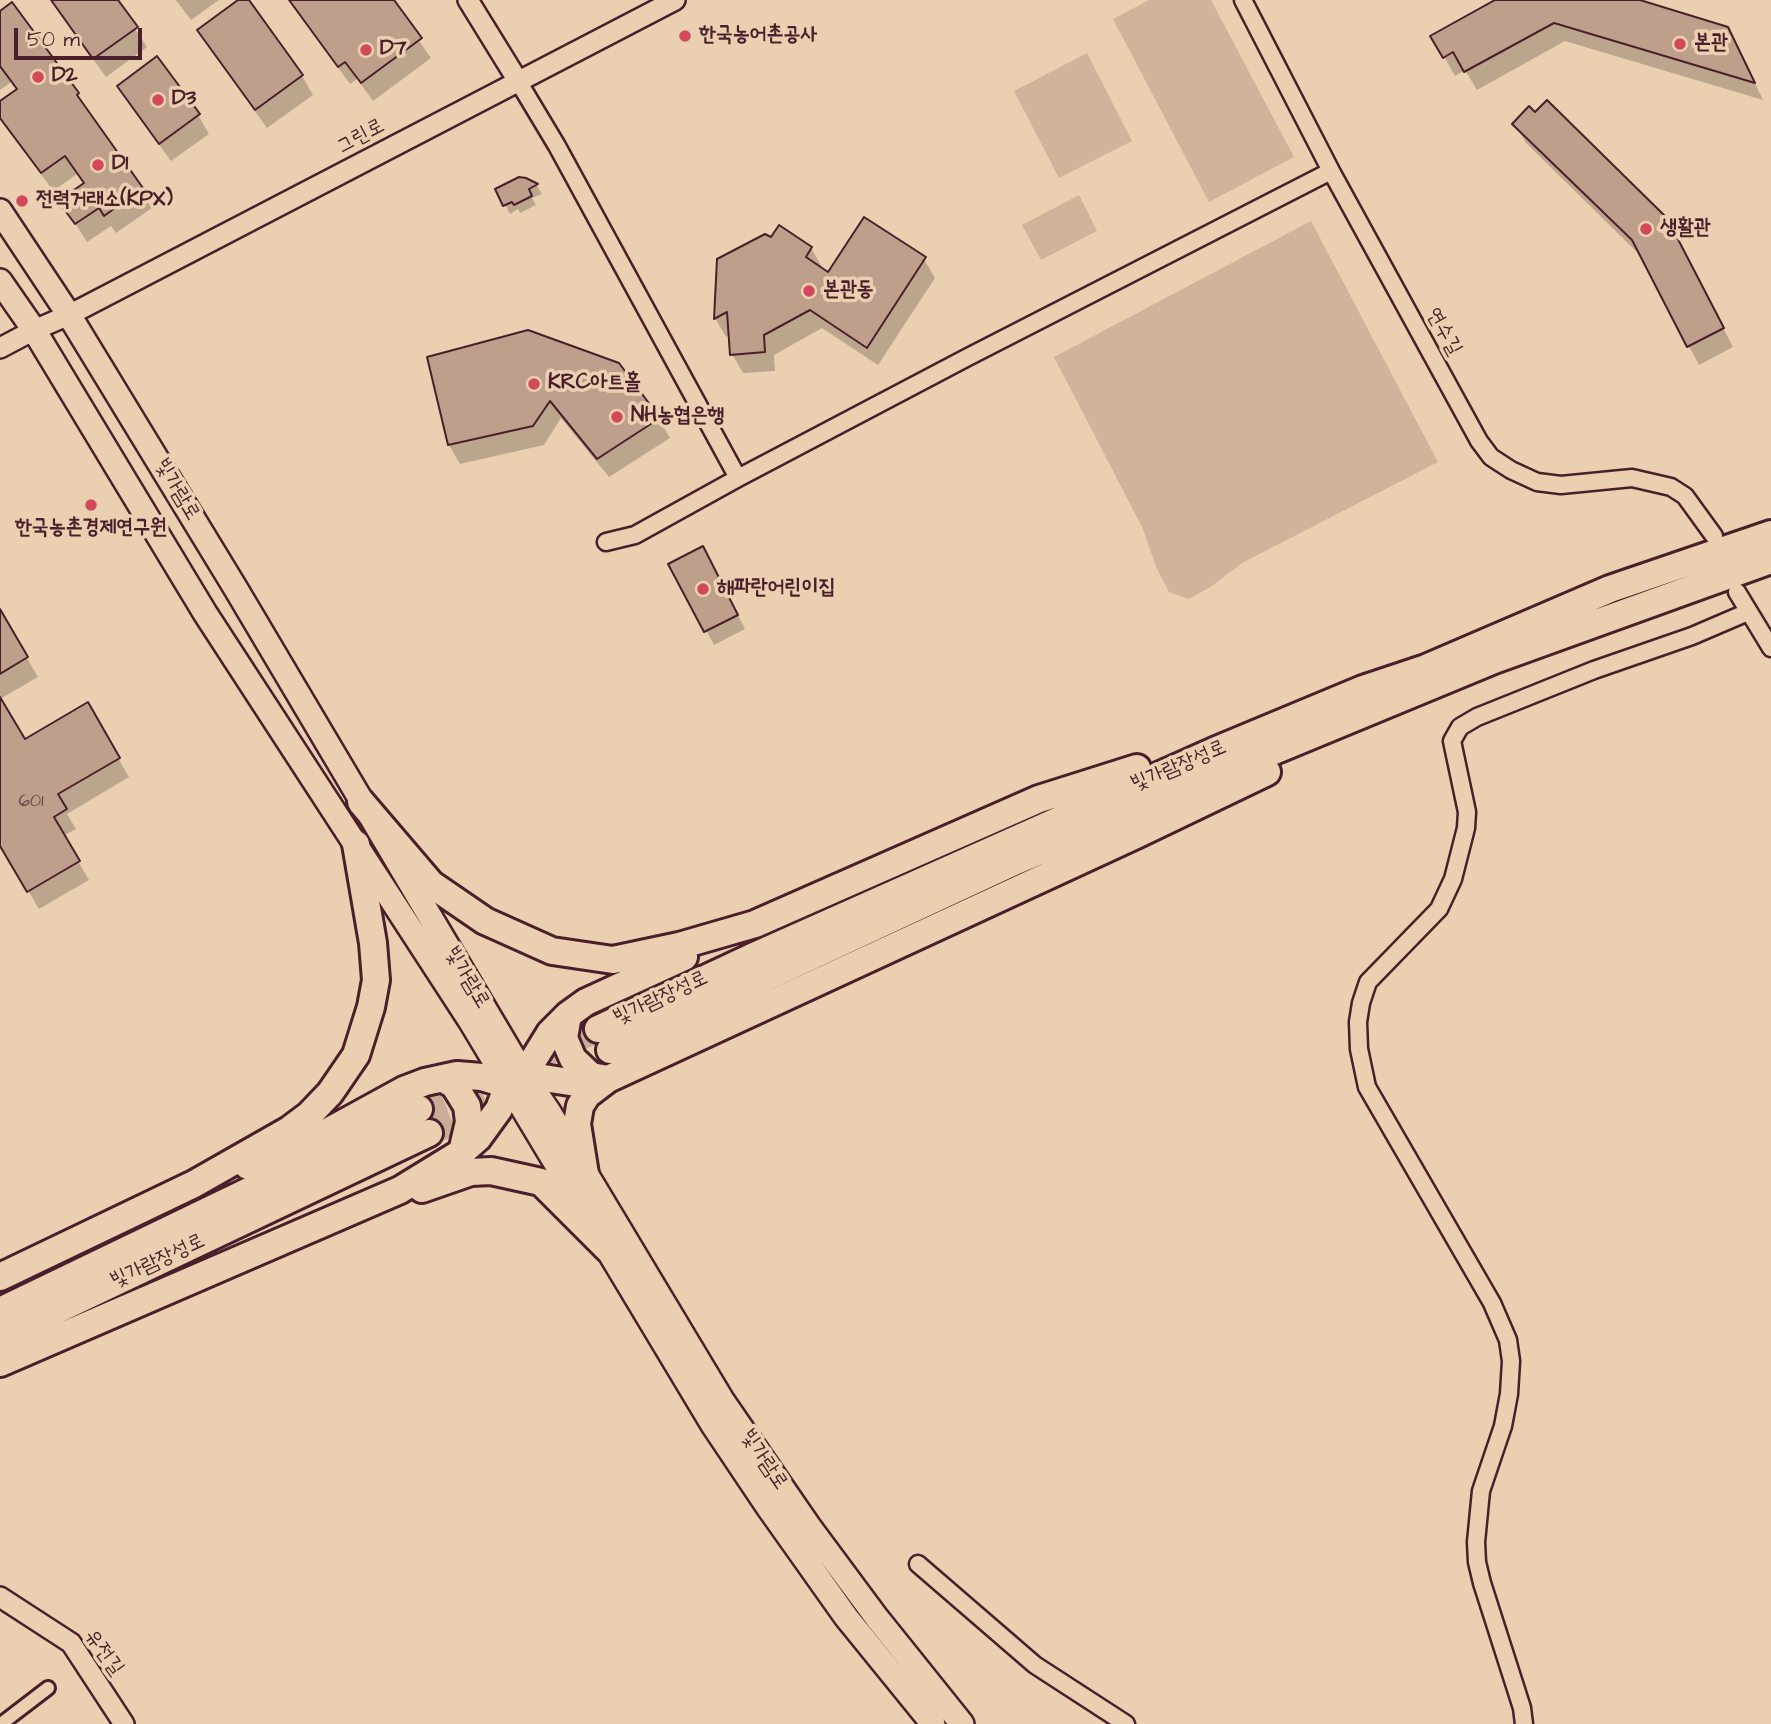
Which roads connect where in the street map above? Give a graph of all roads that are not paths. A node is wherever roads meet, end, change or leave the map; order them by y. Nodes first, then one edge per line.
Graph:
1 (468, 0) edge
2 (675, 0) edge
3 (1243, 0) edge
4 (518, 81) junction
5 (1331, 171) junction
6 (0, 211) edge
7 (0, 281) edge
8 (69, 315) junction
9 (34, 330) junction
10 (0, 348) edge
11 (738, 478) junction
12 (1771, 534) edge
13 (1714, 536) dead end
14 (606, 542) dead end
15 (1771, 560) edge
16 (1737, 592) dead end
17 (1748, 612) junction
18 (1557, 637) junction
19 (1495, 638) junction
20 (1771, 648) edge
21 (361, 803) junction
22 (356, 844) junction
23 (755, 923) junction
24 (568, 1015) junction
25 (442, 1077) junction
26 (608, 1079) junction
27 (516, 1080) junction
28 (462, 1152) junction
29 (585, 1174) junction
30 (194, 1184) junction
31 (400, 1190) junction
32 (608, 1249) junction
33 (0, 1277) edge
34 (0, 1311) edge
35 (0, 1337) edge
36 (0, 1363) edge
37 (918, 1564) dead end
38 (0, 1597) edge
39 (48, 1688) dead end
40 (1, 1724) edge
41 (124, 1724) edge
42 (933, 1724) edge
43 (962, 1724) edge
44 (1126, 1724) edge
45 (1524, 1724) edge

1 - 4 street
2 - 4 street, 그린로
3 - 5 street, 연수길
4 - 8 street, 그린로
4 - 11 street
5 - 11 street
5 - 13 street, 연수길
6 - 8 main road, 빛가람로
7 - 9 main road, 빛가람로
8 - 9 street, 그린로
8 - 21 main road, 빛가람로
9 - 10 street, 그린로
9 - 22 main road, 빛가람로
11 - 14 street
12 - 19 highway, 빛가람장성로
15 - 18 highway, 빛가람장성로
16 - 17 street
17 - 20 street
17 - 45 street
18 - 19 highway, 빛가람장성로
18 - 26 highway
19 - 23 highway
21 - 23 highway
21 - 27 main road, 빛가람로
22 - 27 main road, 빛가람로
22 - 30 highway
23 - 24 highway
24 - 26 highway
24 - 27 highway
25 - 27 highway
25 - 28 highway
25 - 30 highway
26 - 27 highway
26 - 29 highway
27 - 28 highway
27 - 29 main road, 빛가람로
27 - 32 main road, 빛가람로
28 - 31 highway
29 - 43 main road, 빛가람로
30 - 33 highway
31 - 32 highway
31 - 36 highway
32 - 42 main road, 빛가람로
34 - 35 highway, 빛가람장성로
37 - 44 street
38 - 41 street, 유전길
39 - 40 street

